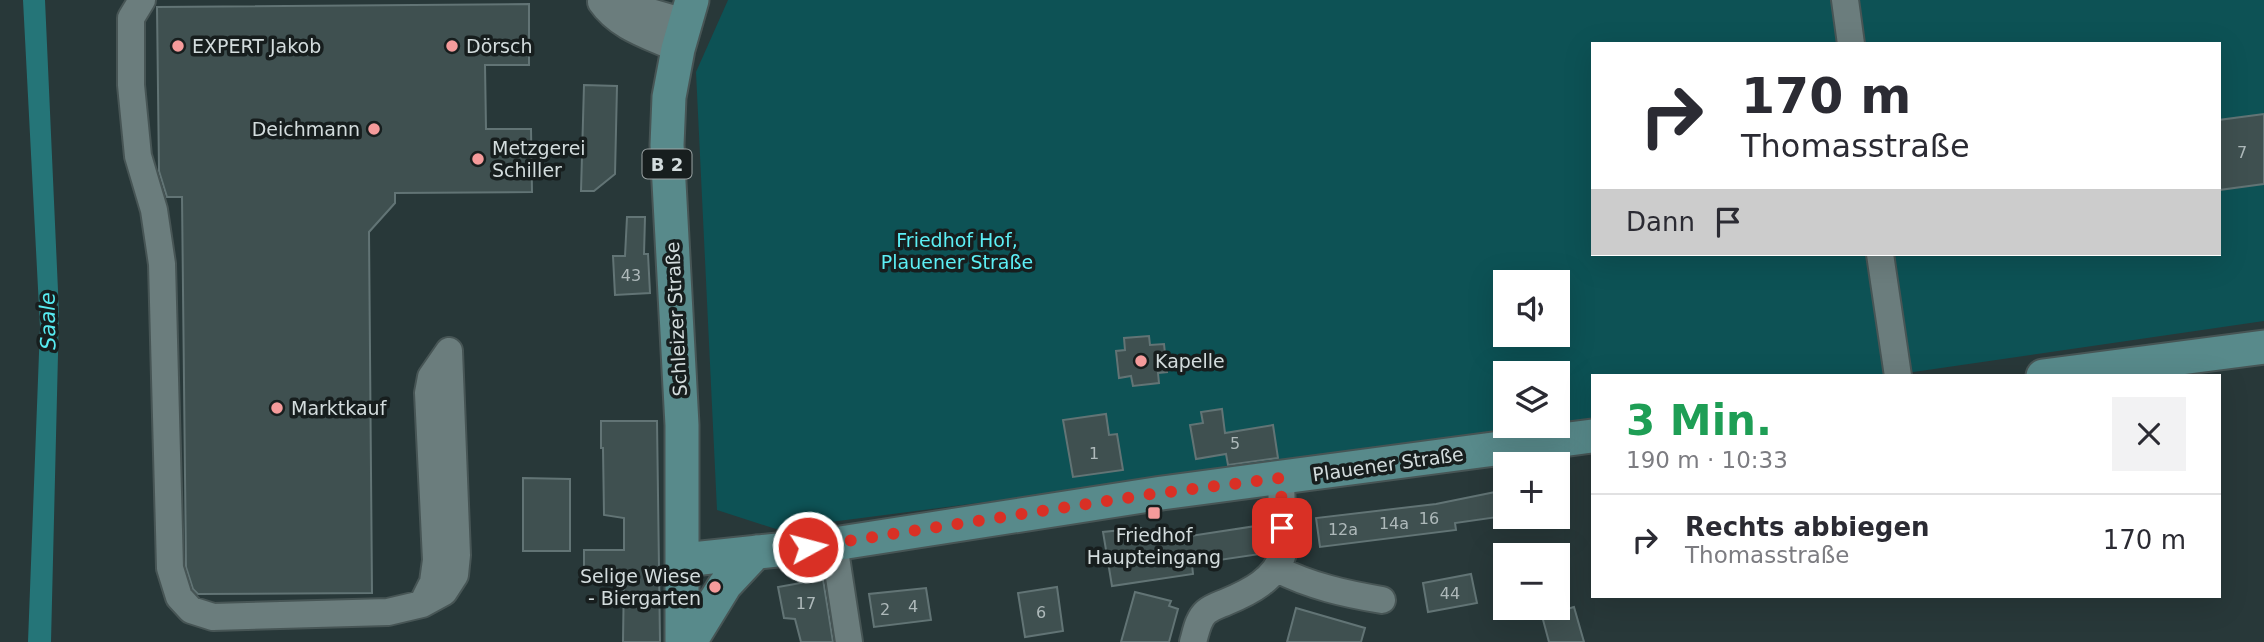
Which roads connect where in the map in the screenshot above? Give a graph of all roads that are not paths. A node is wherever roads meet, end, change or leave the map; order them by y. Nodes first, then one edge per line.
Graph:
1 (142, 0) edge
2 (605, 0) edge
3 (625, 0) edge
4 (1845, 0) edge
5 (685, 24) edge
6 (1851, 42) edge
7 (1880, 256) edge
8 (2264, 347) edge
9 (449, 351) dead end
10 (1898, 374) edge
11 (2062, 374) edge
12 (1591, 436) edge
13 (1281, 478) junction
14 (834, 544) junction
15 (756, 552) junction
16 (684, 560) junction
17 (1277, 569) junction
18 (1382, 600) dead end
19 (682, 642) edge
20 (690, 642) edge
21 (849, 642) edge
22 (1193, 642) edge

1 - 9 street
2 - 5 street
3 - 5 street
4 - 6 street
5 - 16 main road, Schleizer Straße / B 2
7 - 10 street
8 - 11 main road
12 - 13 main road, Plauener Straße
13 - 14 main road, Plauener Straße
13 - 17 street
14 - 15 main road, Plauener Straße
14 - 21 street
15 - 16 main road, Plauener Straße
15 - 20 main road
16 - 19 main road, Schleizer Straße / B 2
17 - 18 street
17 - 22 street

